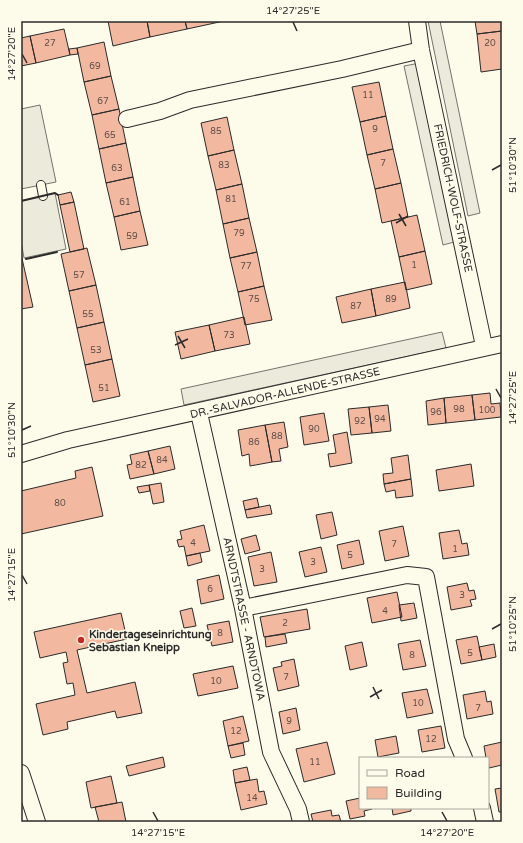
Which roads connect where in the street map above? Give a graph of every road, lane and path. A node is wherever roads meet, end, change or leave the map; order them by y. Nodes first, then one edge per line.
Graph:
1 (417, 21) edge
2 (421, 50) junction
3 (127, 119) dead end
4 (40, 185) dead end
5 (43, 196) dead end
6 (502, 344) edge
7 (484, 346) junction
8 (199, 412) junction
9 (68, 440) junction
10 (21, 443) edge
11 (21, 454) edge
12 (243, 608) junction
13 (464, 757) edge
14 (21, 773) edge
15 (482, 809) edge
16 (36, 822) edge
17 (301, 822) edge
18 (485, 822) edge

1 - 2 street, FRIEDRICH-WOLF-STRASSE
2 - 3 street
2 - 7 street, FRIEDRICH-WOLF-STRASSE
4 - 5 lane
6 - 7 street, DR.-SALVADOR-ALLENDE-STRASSE
7 - 8 street, DR.-SALVADOR-ALLENDE-STRASSE
8 - 9 street, DR.-SALVADOR-ALLENDE-STRASSE
8 - 12 street, ARNDTSTRASSE - ARNDTOWA
9 - 10 street, DR.-SALVADOR-ALLENDE-STRASSE
9 - 11 street, DR.-SALVADOR-ALLENDE-STRASSE
12 - 13 street
12 - 17 street, ARNDTSTRASSE - ARNDTOWA
14 - 16 street
15 - 18 street

